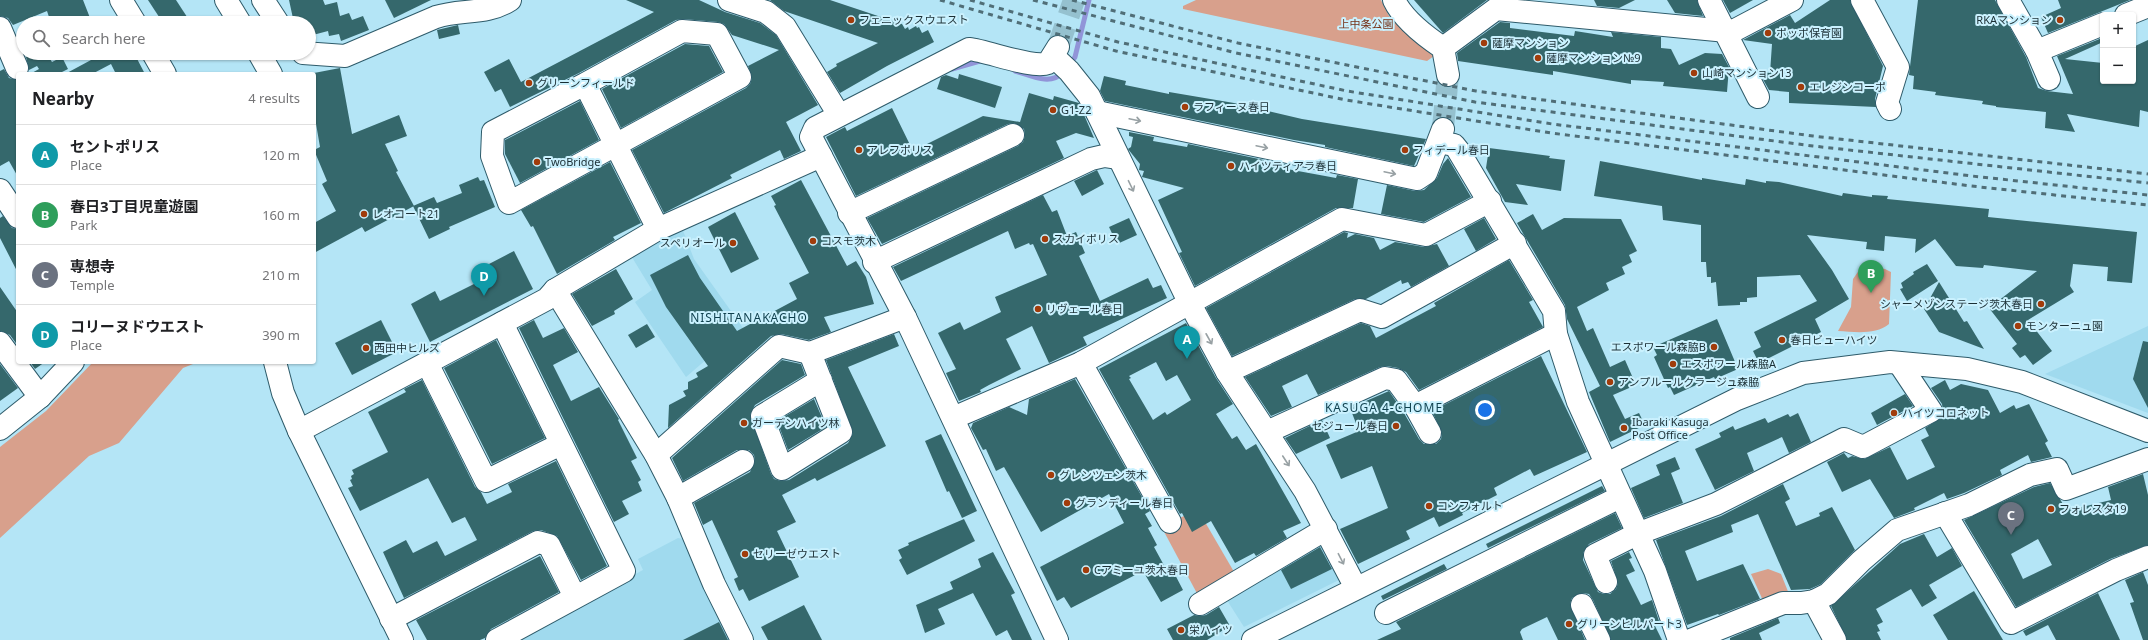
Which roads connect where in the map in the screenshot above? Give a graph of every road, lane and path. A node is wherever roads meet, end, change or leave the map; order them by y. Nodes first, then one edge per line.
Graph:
1 (121, 0) edge
2 (226, 0) edge
3 (263, 0) edge
4 (510, 0) edge
5 (729, 0) edge
6 (1394, 0) edge
7 (1709, 0) edge
8 (1792, 0) edge
9 (1862, 0) edge
10 (2008, 0) edge
11 (2148, 6) edge
12 (1557, 8) edge
13 (2133, 12) edge
14 (131, 16) edge
15 (236, 16) edge
16 (273, 16) edge
17 (2100, 25) edge
18 (0, 28) edge
19 (1727, 31) junction
20 (1443, 48) junction
21 (2037, 51) junction
22 (316, 54) edge
23 (157, 60) edge
24 (263, 60) edge
25 (164, 72) edge
26 (270, 72) edge
27 (14, 73) edge
28 (1448, 75) tunnel mouth
29 (2049, 79) dead end
30 (585, 84) junction
31 (1758, 97) dead end
32 (1890, 109) dead end
33 (1097, 112) junction
34 (839, 115) junction
35 (1013, 135) dead end
36 (615, 144) junction
37 (821, 156) junction
38 (1117, 158) junction
39 (1490, 201) junction
40 (850, 213) junction
41 (658, 229) junction
42 (1515, 243) junction
43 (874, 262) junction
44 (554, 290) junction
45 (1189, 302) junction
46 (904, 317) junction
47 (502, 323) junction
48 (1556, 334) junction
49 (0, 343) edge
50 (810, 353) junction
51 (1899, 362) junction
52 (427, 363) junction
53 (1081, 363) junction
54 (71, 364) edge
55 (276, 364) edge
56 (1227, 372) junction
57 (821, 380) dead end
58 (40, 397) junction
59 (1415, 406) junction
60 (952, 418) junction
61 (0, 429) edge
62 (299, 431) junction
63 (2148, 431) edge
64 (1267, 432) junction
65 (1430, 433) dead end
66 (561, 444) junction
67 (656, 455) junction
68 (2148, 459) edge
69 (743, 461) dead end
70 (1606, 463) junction
71 (1620, 497) junction
72 (678, 498) junction
73 (1945, 513) junction
74 (1170, 522) dead end
75 (1326, 529) junction
76 (1638, 534) junction
77 (2148, 557) edge
78 (1606, 582) dead end
79 (1356, 588) junction
80 (576, 597) junction
81 (1814, 601) junction
82 (1200, 604) dead end
83 (1582, 605) dead end
84 (1386, 613) dead end
85 (391, 618) junction
86 (402, 640) edge
87 (497, 640) edge
88 (742, 640) edge
89 (1057, 640) edge
90 (1253, 640) edge
91 (1599, 640) edge
92 (1679, 640) edge
93 (1691, 640) edge
94 (1835, 640) edge

1 - 14 street
2 - 15 street
3 - 16 street
4 - 22 street
5 - 34 street
6 - 20 street
7 - 19 street
8 - 19 street
9 - 32 street
10 - 21 street
11 - 13 street
12 - 19 street
12 - 20 street
17 - 21 street
18 - 27 street
19 - 31 street
20 - 28 street
21 - 29 street
23 - 25 street
24 - 26 street
30 - 36 street
30 - 36 street
30 - 36 street
33 - 34 street
33 - 38 street
33 -> 39 street
34 - 37 street
35 - 40 street
36 - 41 street
37 - 40 street
37 - 41 street
38 - 43 street
38 -> 45 street
39 - 42 street
39 - 45 street
40 - 43 street
41 - 44 street
42 - 48 street
42 - 56 street
43 - 46 street
44 - 47 street
44 - 67 street
45 - 53 street
45 -> 56 street
46 - 50 street
46 - 60 street
47 - 52 street
47 - 66 street
48 - 59 street
48 - 70 street
49 - 58 street
50 - 57 street
50 - 67 street
51 - 63 street
51 - 70 street
51 - 76 street
52 - 62 street
52 - 66 street
53 - 60 street
53 - 74 street
54 - 58 street
55 - 62 street
56 - 64 street
58 - 61 street
59 - 64 street
59 - 65 street
60 - 89 street
62 - 85 street
64 -> 75 street
66 - 80 street
67 - 72 street
68 - 73 street
69 - 72 street
70 - 71 street
70 - 79 street
71 - 76 street
71 - 84 street
72 - 88 street
73 - 77 street
73 - 81 street
75 -> 79 street
75 - 82 street
76 - 78 street
76 - 92 street
79 - 90 street
80 - 85 street
80 - 87 street
81 - 93 street
81 - 94 street
83 - 91 street
85 - 86 street

